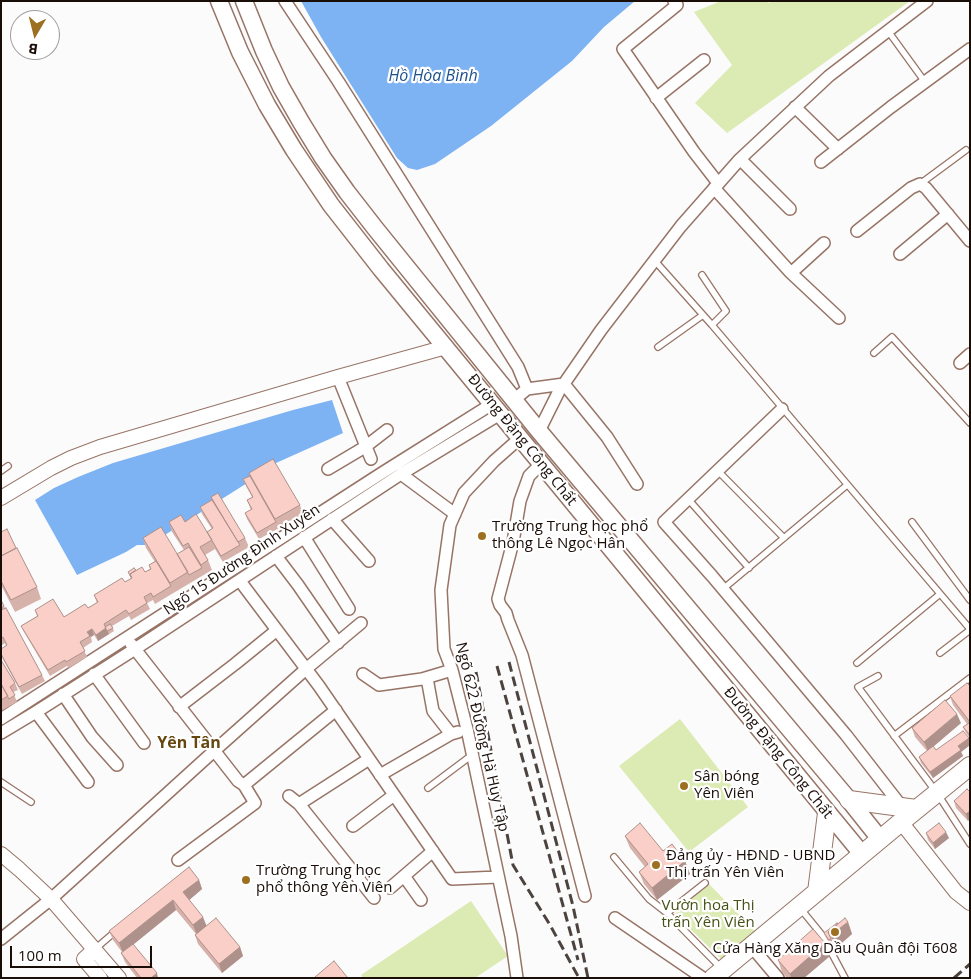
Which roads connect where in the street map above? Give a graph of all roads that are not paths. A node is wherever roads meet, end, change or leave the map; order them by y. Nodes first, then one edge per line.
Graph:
1 (219, 1) edge
2 (244, 1) edge
3 (285, 1) edge
4 (674, 1) edge
5 (927, 1) edge
6 (888, 31) junction
7 (970, 49) edge
8 (704, 60) dead end
9 (925, 82) junction
10 (656, 98) junction
11 (795, 107) junction
12 (838, 149) junction
13 (966, 150) dead end
14 (740, 158) junction
15 (821, 162) dead end
16 (920, 184) junction
17 (716, 186) junction
18 (790, 209) dead end
19 (948, 214) junction
20 (857, 231) dead end
21 (970, 241) edge
22 (824, 243) dead end
23 (900, 254) dead end
24 (655, 261) junction
25 (791, 273) junction
26 (702, 275) dead end
27 (703, 315) junction
28 (839, 318) dead end
29 (712, 325) junction
30 (462, 335) junction
31 (446, 347) junction
32 (658, 347) dead end
33 (874, 353) dead end
34 (970, 354) edge
35 (960, 363) dead end
36 (338, 376) junction
37 (564, 384) junction
38 (521, 394) junction
39 (496, 409) junction
40 (782, 409) junction
41 (970, 423) edge
42 (387, 430) dead end
43 (539, 431) junction
44 (520, 438) junction
45 (365, 446) junction
46 (371, 459) dead end
47 (564, 460) junction
48 (8, 466) dead end
49 (328, 469) dead end
50 (545, 469) junction
51 (1, 470) edge
52 (718, 471) junction
53 (401, 474) junction
54 (637, 484) dead end
55 (847, 484) junction
56 (1, 498) edge
57 (688, 499) junction
58 (455, 514) junction
59 (332, 519) junction
60 (912, 522) dead end
61 (311, 525) junction
62 (304, 537) junction
63 (784, 538) junction
64 (276, 556) junction
65 (369, 561) dead end
66 (749, 568) junction
67 (240, 580) junction
68 (723, 589) junction
69 (940, 594) junction
70 (970, 600) edge
71 (349, 609) dead end
72 (361, 623) dead end
73 (277, 630) junction
74 (970, 630) edge
75 (127, 638) junction
76 (338, 643) junction
77 (135, 649) junction
78 (940, 653) dead end
79 (857, 664) dead end
80 (306, 669) junction
81 (452, 670) junction
82 (94, 674) junction
83 (364, 674) dead end
84 (878, 676) dead end
85 (427, 678) junction
86 (970, 678) edge
87 (63, 694) junction
88 (180, 706) junction
89 (336, 710) junction
90 (36, 712) junction
91 (1, 719) edge
92 (467, 729) junction
93 (1, 733) edge
94 (451, 734) junction
95 (894, 736) junction
96 (144, 743) dead end
97 (214, 751) junction
98 (472, 755) junction
99 (369, 759) junction
100 (116, 765) dead end
101 (970, 766) edge
102 (380, 775) junction
103 (1, 782) edge
104 (88, 782) dead end
105 (244, 785) junction
106 (428, 788) dead end
107 (937, 793) junction
108 (394, 795) junction
109 (289, 796) dead end
110 (849, 800) junction
111 (31, 802) dead end
112 (299, 804) junction
113 (827, 813) junction
114 (907, 814) junction
115 (353, 826) dead end
116 (880, 839) junction
117 (970, 844) edge
118 (433, 851) junction
119 (1, 854) edge
120 (862, 854) junction
121 (614, 857) dead end
122 (178, 860) dead end
123 (404, 876) junction
124 (498, 877) junction
125 (705, 883) dead end
126 (390, 888) dead end
127 (816, 892) junction
128 (584, 896) dead end
129 (374, 898) dead end
130 (51, 899) junction
131 (421, 900) dead end
132 (970, 902) edge
133 (799, 907) junction
134 (667, 913) junction
135 (615, 918) dead end
136 (124, 924) edge
137 (1, 939) edge
138 (751, 946) junction
139 (94, 949) junction
140 (718, 974) edge
141 (100, 978) edge
142 (119, 978) edge
143 (517, 978) edge
144 (703, 978) edge
145 (778, 978) edge
146 (845, 978) edge

1 - 31 main road, Đường Đặng Công Chất
2 - 30 main road, Đường Đặng Công Chất
3 - 38 street
4 - 10 street
5 - 6 street
6 - 9 lane
6 - 11 street
7 - 9 street
8 - 10 street
9 - 12 street
10 - 17 street
11 - 12 street
11 - 14 street
12 - 15 street
13 - 16 lane
14 - 17 street
14 - 18 street
16 - 19 street
16 - 20 street
17 - 24 street
17 - 25 street
19 - 21 street
19 - 23 street
22 - 25 street
24 - 27 lane
24 - 37 street
25 - 28 street
26 - 29 lane
27 - 29 lane
27 - 32 lane
29 - 40 lane
30 - 31 main road
30 - 38 main road, Đường Đặng Công Chất
31 - 36 street
31 - 39 main road, Đường Đặng Công Chất
33 - 41 lane
34 - 35 street
36 - 45 street
36 - 56 street
37 - 38 street
37 - 43 street
37 - 54 street
38 - 43 main road, Đường Đặng Công Chất
39 - 44 main road, Đường Đặng Công Chất
39 - 53 street, Ngõ 15 Đường Đình Xuyên
39 - 61 street, Ngõ 15 Đường Đình Xuyên
40 - 52 street
40 - 55 lane
42 - 45 street
43 - 47 main road, Đường Đặng Công Chất
44 - 50 main road, Đường Đặng Công Chất
44 - 58 street, Ngõ 622 Đường Hà Huy Tập
45 - 46 street
45 - 49 street
47 - 50 main road
47 - 110 main road, Đường Đặng Công Chất
48 - 51 lane
50 - 113 main road, Đường Đặng Công Chất
50 - 128 street
52 - 57 street
52 - 63 lane
53 - 58 street
53 - 59 street, Ngõ 15 Đường Đình Xuyên
55 - 63 lane
55 - 69 lane
57 - 66 lane
57 - 68 street
58 - 81 street, Ngõ 622 Đường Hà Huy Tập
59 - 61 street, Ngõ 15 Đường Đình Xuyên
59 - 65 street
60 - 70 lane
61 - 62 street, Ngõ 15 Đường Đình Xuyên
61 - 75 street, Ngõ 15 Đường Đình Xuyên
62 - 64 street, Ngõ 15 Đường Đình Xuyên
62 - 71 street
63 - 66 lane
64 - 67 street, Ngõ 15 Đường Đình Xuyên
64 - 76 street
66 - 68 lane
67 - 73 street
67 - 77 street, Ngõ 15 Đường Đình Xuyên
68 - 114 street
69 - 74 lane
69 - 79 lane
72 - 76 street
73 - 80 street
73 - 88 street
74 - 78 lane
75 - 77 street
75 - 91 street, Ngõ 15 Đường Đình Xuyên
76 - 80 street
77 - 82 street, Ngõ 15 Đường Đình Xuyên
77 - 88 street
80 - 89 street
80 - 97 street
81 - 85 street
81 - 92 street, Ngõ 622 Đường Hà Huy Tập
82 - 87 street, Ngõ 15 Đường Đình Xuyên
82 - 96 street
83 - 85 street
84 - 95 lane
85 - 94 street
86 - 95 lane
87 - 90 street, Ngõ 15 Đường Đình Xuyên
87 - 100 street
88 - 97 street
89 - 99 street
89 - 105 street
90 - 93 street, Ngõ 15 Đường Đình Xuyên
90 - 104 street
92 - 94 street
92 - 98 street, Ngõ 622 Đường Hà Huy Tập
94 - 102 street
95 - 107 lane
97 - 105 street
97 - 130 street
98 - 106 lane
98 - 124 street, Ngõ 622 Đường Hà Huy Tập
99 - 102 street
99 - 112 street
101 - 107 main road
102 - 108 street
103 - 111 lane
105 - 122 street
107 - 114 main road
107 - 117 lane
108 - 115 street
108 - 118 street
109 - 112 street
110 - 114 main road
110 - 116 main road, Đường Đặng Công Chất
112 - 129 street
113 - 120 main road, Đường Đặng Công Chất
113 - 127 main road
114 - 116 main road
114 - 132 street
116 - 120 main road
118 - 123 street
118 - 124 street
119 - 130 street
120 - 127 main road
121 - 134 lane
123 - 126 street
123 - 131 street
124 - 143 street, Ngõ 622 Đường Hà Huy Tập
125 - 134 lane
127 - 133 main road
130 - 137 street
130 - 139 street
133 - 138 main road
133 - 146 lane
134 - 140 lane
135 - 144 street
136 - 139 lane
138 - 140 main road
138 - 145 street
139 - 141 street
139 - 142 street

